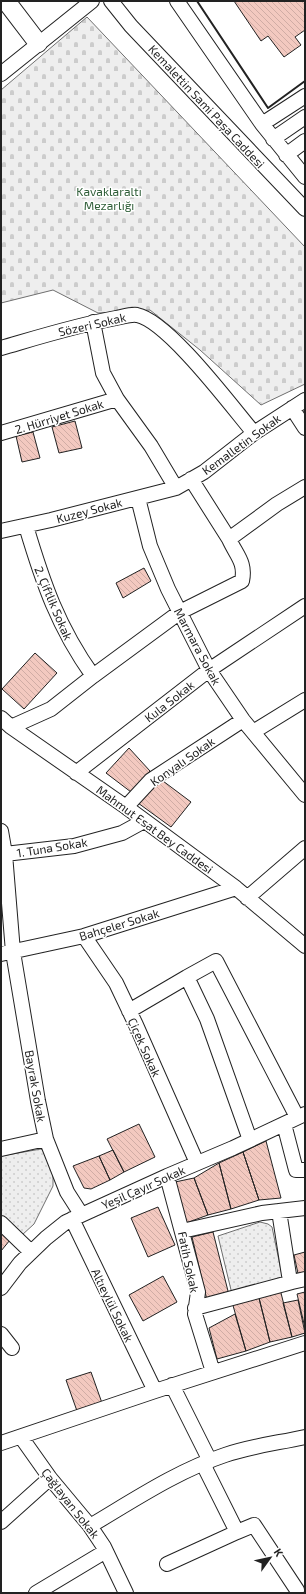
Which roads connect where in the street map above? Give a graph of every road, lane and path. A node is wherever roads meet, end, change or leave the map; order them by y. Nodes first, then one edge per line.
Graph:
1 (6, 1) edge
2 (92, 1) edge
3 (111, 1) edge
4 (177, 1) edge
5 (38, 43) junction
6 (1, 74) edge
7 (305, 96) edge
8 (305, 117) edge
9 (262, 124) junction
10 (273, 139) junction
11 (305, 142) edge
12 (286, 155) junction
13 (300, 163) edge
14 (305, 177) edge
15 (305, 209) edge
16 (93, 322) junction
17 (1, 348) edge
18 (117, 399) junction
19 (305, 400) edge
20 (292, 408) junction
21 (305, 428) edge
22 (1, 433) edge
23 (254, 433) junction
24 (191, 479) junction
25 (305, 487) edge
26 (176, 488) junction
27 (138, 498) junction
28 (26, 526) junction
29 (1, 531) edge
30 (229, 539) junction
31 (305, 606) edge
32 (180, 612) junction
33 (209, 670) junction
34 (93, 676) junction
35 (305, 700) edge
36 (243, 720) junction
37 (4, 722) edge
38 (253, 732) junction
39 (76, 773) junction
40 (305, 795) edge
41 (126, 807) junction
42 (144, 821) junction
43 (1, 831) edge
44 (305, 848) edge
45 (5, 854) junction
46 (236, 888) junction
47 (248, 898) junction
48 (84, 936) junction
49 (305, 946) edge
50 (7, 953) edge
51 (187, 977) junction
52 (129, 1011) junction
53 (301, 1116) edge
54 (284, 1124) junction
55 (46, 1139) junction
56 (250, 1140) junction
57 (1, 1149) edge
58 (197, 1163) junction
59 (305, 1170) edge
60 (167, 1176) junction
61 (305, 1208) edge
62 (279, 1211) junction
63 (76, 1217) junction
64 (1, 1223) edge
65 (182, 1232) junction
66 (31, 1252) junction
67 (299, 1281) edge
68 (1, 1288) edge
69 (196, 1308) junction
70 (1, 1334) edge
71 (304, 1346) edge
72 (12, 1348) dead end
73 (213, 1372) junction
74 (172, 1385) junction
75 (155, 1391) junction
76 (21, 1437) junction
77 (305, 1437) edge
78 (1, 1443) edge
79 (207, 1462) junction
80 (50, 1478) junction
81 (1, 1522) edge
82 (90, 1526) junction
83 (237, 1532) junction
84 (106, 1551) junction
85 (167, 1564) dead end
86 (298, 1590) edge
87 (36, 1593) edge
88 (126, 1593) edge

1 - 5 main road
2 - 5 street
3 - 15 street, Kemalettin Sami Paşa Caddesi
4 - 9 street
5 - 6 street
7 - 9 street
8 - 10 street
9 - 10 street
10 - 12 street
11 - 12 street
12 - 13 street
13 - 14 street
16 - 17 street, Sözeri Sokak
16 - 18 street
16 - 23 street, Sözeri Sokak
18 - 22 street, 2. Hürriyet Sokak
18 - 26 street
19 - 20 street, Kemalletin Sokak
20 - 21 street
20 - 23 street, Kemalletin Sokak
23 - 24 street, Kemalletin Sokak
24 - 26 street, Kemalletin Sokak
24 - 30 street
25 - 30 street
26 - 27 street, Kuzey Sokak
27 - 28 street, Kuzey Sokak
27 - 32 street, Marmara Sokak
28 - 29 street, Kuzey Sokak
28 - 34 street, 2. Çiftlik Sokak
30 - 32 street
31 - 33 street, Kula Sokak
32 - 33 street, Marmara Sokak
32 - 34 street
33 - 36 street, Marmara Sokak
33 - 39 street, Kula Sokak
34 - 37 street
35 - 38 street
36 - 38 street, Marmara Sokak
36 - 41 street, Konyalı Sokak
37 - 39 street, Mahmut Esat Bey Caddesi
38 - 40 street, Marmara Sokak
39 - 41 street, Mahmut Esat Bey Caddesi
41 - 42 street, Mahmut Esat Bey Caddesi
42 - 45 street, 1. Tuna Sokak
42 - 46 street, Mahmut Esat Bey Caddesi
43 - 45 street, Bayrak Sokak
44 - 47 street
45 - 50 street, Bayrak Sokak
46 - 47 street, Mahmut Esat Bey Caddesi
46 - 48 street, Bahçeler Sokak
47 - 49 street, Mahmut Esat Bey Caddesi
48 - 50 street, Bahçeler Sokak
48 - 52 street, Çiçek Sokak
50 - 55 street, Bayrak Sokak
51 - 52 street
51 - 53 street
51 - 56 street
52 - 58 street, Çiçek Sokak
53 - 54 street, Yeşil Çayır Sokak
54 - 56 street, Yeşil Çayır Sokak
54 - 59 street
55 - 57 street
55 - 63 street, Bayrak Sokak
56 - 58 street, Yeşil Çayır Sokak
58 - 60 street, Yeşil Çayır Sokak
60 - 63 street, Yeşil Çayır Sokak
60 - 65 street, Fatih Sokak
61 - 62 street
62 - 65 street
62 - 67 street
63 - 66 street, Yeşil Çayır Sokak
63 - 75 street, Altıeylül Sokak
64 - 66 street
65 - 69 street, Fatih Sokak
66 - 68 street, Yeşil Çayır Sokak
67 - 69 street
69 - 73 street, Fatih Sokak
70 - 72 street
71 - 73 street
73 - 74 street
74 - 75 street
74 - 79 street
75 - 76 street
76 - 78 street
76 - 80 street, Çağlayan Sokak
77 - 79 street
79 - 82 street
79 - 83 street
80 - 81 street
80 - 82 street, Çağlayan Sokak
82 - 84 street, Çağlayan Sokak
83 - 85 street
83 - 86 street
84 - 87 street
84 - 88 street, Çağlayan Sokak

